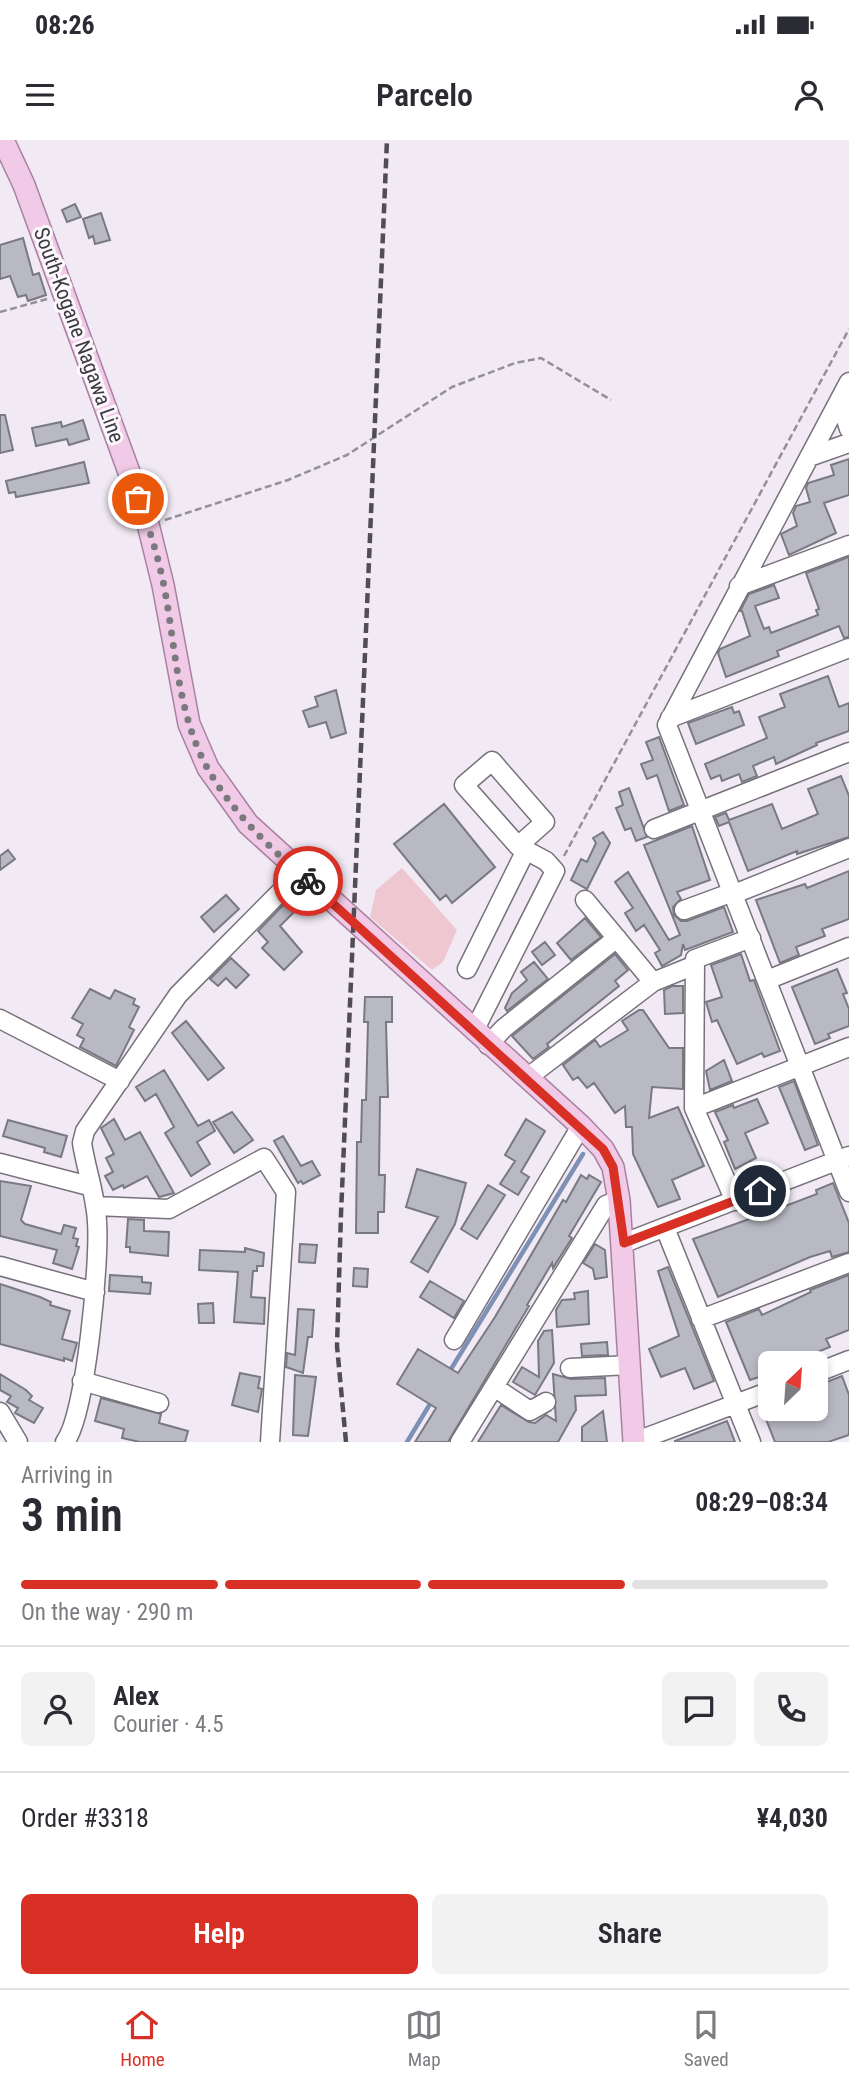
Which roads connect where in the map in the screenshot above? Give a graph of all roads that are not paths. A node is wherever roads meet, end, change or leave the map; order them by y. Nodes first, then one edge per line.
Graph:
1 (3, 140) edge
2 (849, 383) edge
3 (840, 400) junction
4 (849, 429) edge
5 (849, 443) edge
6 (809, 457) junction
7 (849, 545) edge
8 (738, 586) junction
9 (849, 648) edge
10 (670, 718) junction
11 (849, 751) edge
12 (700, 809) junction
13 (654, 829) dead end
14 (522, 848) junction
15 (849, 848) edge
16 (299, 873) junction
17 (733, 892) junction
18 (585, 900) dead end
19 (684, 910) dead end
20 (617, 938) junction
21 (751, 938) junction
22 (849, 947) edge
23 (695, 965) junction
24 (467, 969) dead end
25 (767, 980) junction
26 (653, 982) junction
27 (0, 1019) edge
28 (481, 1038) junction
29 (849, 1047) edge
30 (801, 1066) junction
31 (527, 1078) junction
32 (120, 1081) junction
33 (694, 1108) junction
34 (581, 1126) junction
35 (843, 1158) edge
36 (0, 1163) edge
37 (89, 1186) junction
38 (849, 1192) edge
39 (619, 1200) junction
40 (735, 1201) junction
41 (94, 1206) junction
42 (665, 1228) junction
43 (624, 1243) junction
44 (849, 1263) edge
45 (0, 1266) edge
46 (95, 1292) junction
47 (701, 1319) junction
48 (454, 1340) dead end
49 (849, 1360) edge
50 (630, 1366) junction
51 (570, 1368) dead end
52 (828, 1368) edge
53 (82, 1381) junction
54 (494, 1387) junction
55 (758, 1396) edge
56 (546, 1402) dead end
57 (159, 1403) dead end
58 (737, 1404) junction
59 (0, 1412) edge
60 (74, 1439) edge
61 (18, 1442) edge
62 (271, 1442) edge
63 (460, 1442) edge
64 (634, 1442) edge
65 (751, 1442) edge

1 - 16 main road, South-Kogane Nagawa Line
2 - 3 street
3 - 4 street
3 - 6 street
5 - 6 street
6 - 8 street
7 - 8 street
8 - 10 street
9 - 10 street
10 - 12 street
11 - 12 street
12 - 13 street
12 - 17 street
14 - 14 street
14 - 24 street
14 - 28 street
15 - 17 street
16 - 28 main road, South-Kogane Nagawa Line
16 - 32 street
17 - 19 street
17 - 21 street
18 - 20 street
20 - 26 street
20 - 28 street
21 - 23 street
21 - 25 street
22 - 25 street
23 - 26 street
23 - 33 street
25 - 30 street
26 - 31 street
27 - 32 street
28 - 31 main road, South-Kogane Nagawa Line
29 - 30 street
30 - 33 street
30 - 35 street
31 - 34 main road, South-Kogane Nagawa Line
32 - 37 street
33 - 40 street
34 - 39 main road, South-Kogane Nagawa Line
34 - 48 street
35 - 38 street
35 - 40 street
36 - 37 street
37 - 41 street
39 - 43 main road, South-Kogane Nagawa Line
39 - 54 street
40 - 42 street
41 - 46 street
41 - 62 street
42 - 43 street
42 - 47 street
43 - 50 main road, South-Kogane Nagawa Line
44 - 47 street
45 - 46 street
46 - 53 street
47 - 58 street
49 - 52 street
50 - 51 street
50 - 64 main road, South-Kogane Nagawa Line
53 - 57 street
53 - 60 street
54 - 56 street
54 - 63 street
55 - 58 street
58 - 64 street
58 - 65 street
59 - 61 street

